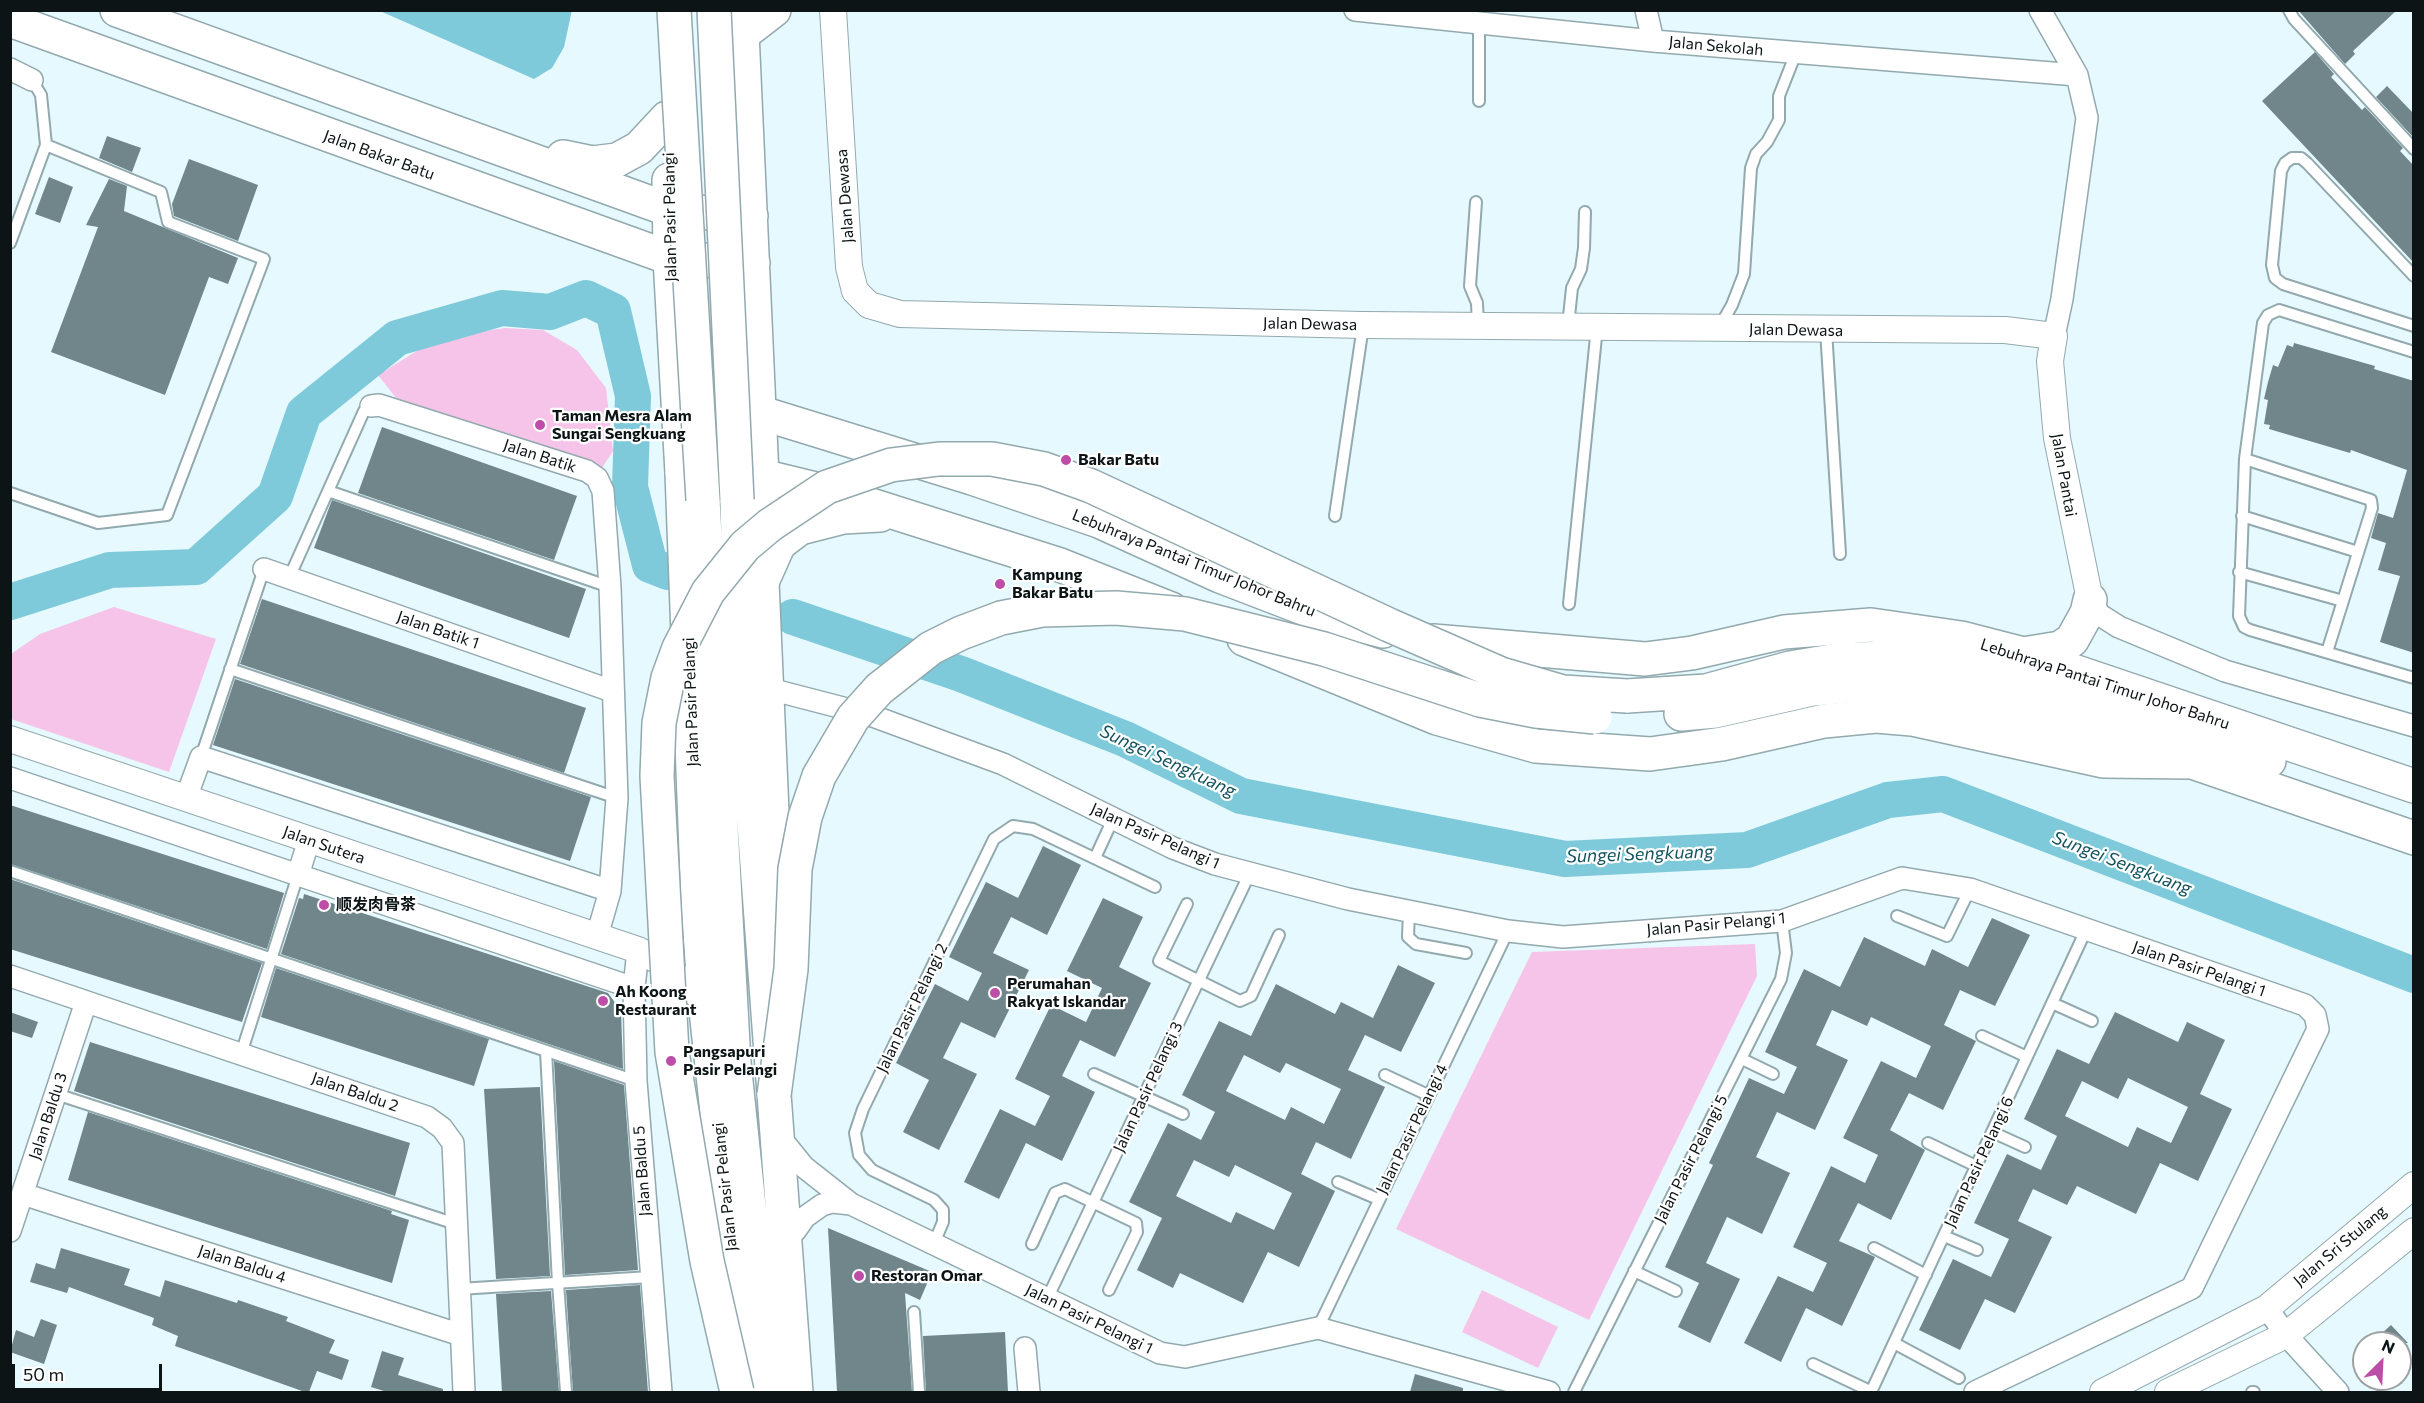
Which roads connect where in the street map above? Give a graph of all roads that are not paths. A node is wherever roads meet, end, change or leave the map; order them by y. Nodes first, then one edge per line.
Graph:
1 (117, 10) edge
2 (658, 10) edge
3 (674, 10) edge
4 (714, 10) edge
5 (774, 10) edge
6 (833, 10) edge
7 (1355, 10) edge
8 (1646, 10) edge
9 (2040, 10) edge
10 (2289, 10) edge
11 (10, 20) edge
12 (742, 22) edge
13 (1479, 23) junction
14 (1653, 40) junction
15 (1796, 53) junction
16 (10, 69) edge
17 (2077, 75) junction
18 (32, 80) joint
19 (1479, 101) dead end
20 (667, 118) junction
21 (485, 141) junction
22 (46, 145) junction
23 (2414, 149) edge
24 (1476, 202) dead end
25 (670, 210) junction
26 (1585, 212) dead end
27 (751, 216) junction
28 (559, 219) junction
29 (10, 243) edge
30 (670, 258) junction
31 (753, 263) junction
32 (2414, 276) edge
33 (672, 306) junction
34 (1363, 325) junction
35 (1478, 326) junction
36 (2414, 326) edge
37 (1568, 327) junction
38 (1597, 327) junction
39 (1719, 328) junction
40 (1826, 330) junction
41 (2054, 336) junction
42 (2414, 352) edge
43 (372, 405) joint
44 (679, 407) junction
45 (758, 412) junction
46 (2245, 459) junction
47 (682, 473) junction
48 (762, 476) junction
49 (328, 491) junction
50 (10, 493) edge
51 (903, 513) junction
52 (1335, 516) dead end
53 (2242, 516) junction
54 (2358, 552) junction
55 (1840, 554) dead end
56 (264, 569) joint
57 (2239, 572) junction
58 (289, 578) junction
59 (762, 582) junction
60 (610, 587) junction
61 (2090, 600) junction
62 (2343, 601) junction
63 (1569, 604) dead end
64 (1549, 650) junction
65 (2327, 652) junction
66 (2023, 654) junction
67 (230, 669) junction
68 (766, 675) junction
69 (2414, 678) edge
70 (612, 691) junction
71 (1624, 707) junction
72 (2414, 726) edge
73 (10, 739) edge
74 (1536, 746) junction
75 (2197, 751) junction
76 (201, 757) junction
77 (10, 778) edge
78 (2414, 786) edge
79 (186, 798) junction
80 (617, 798) junction
81 (2414, 809) edge
82 (1113, 819) junction
83 (2414, 838) edge
84 (309, 840) junction
85 (1095, 858) junction
86 (10, 871) edge
87 (298, 875) junction
88 (1249, 875) junction
89 (1155, 887) dead end
90 (1970, 889) junction
91 (610, 891) junction
92 (1187, 904) dead end
93 (698, 906) junction
94 (1409, 911) junction
95 (1898, 916) dead end
96 (1782, 921) junction
97 (2086, 930) junction
98 (1508, 931) junction
99 (1279, 935) dead end
100 (597, 936) junction
101 (638, 950) junction
102 (1466, 953) dead end
103 (271, 959) junction
104 (10, 976) edge
105 (1198, 980) junction
106 (634, 988) junction
107 (705, 1001) junction
108 (86, 1002) junction
109 (2052, 1003) junction
110 (2092, 1021) dead end
111 (1982, 1036) dead end
112 (546, 1051) junction
113 (241, 1054) junction
114 (2027, 1057) junction
115 (1742, 1059) junction
116 (1094, 1074) dead end
117 (1773, 1074) dead end
118 (1385, 1075) dead end
119 (636, 1081) junction
120 (56, 1094) junction
121 (774, 1095) junction
122 (1428, 1095) junction
123 (1145, 1096) junction
124 (1182, 1114) dead end
125 (1992, 1132) junction
126 (1928, 1143) dead end
127 (787, 1146) junction
128 (2025, 1147) dead end
129 (1976, 1166) junction
130 (1338, 1182) dead end
131 (2414, 1185) edge
132 (23, 1194) junction
133 (1378, 1199) junction
134 (1094, 1202) junction
135 (851, 1204) junction
136 (456, 1224) junction
137 (10, 1231) edge
138 (795, 1231) junction
139 (2414, 1232) edge
140 (1944, 1236) junction
141 (934, 1243) junction
142 (1032, 1244) dead end
143 (1874, 1248) dead end
144 (1977, 1250) dead end
145 (1634, 1271) junction
146 (1926, 1275) junction
147 (650, 1277) junction
148 (558, 1283) junction
149 (459, 1289) junction
150 (1109, 1290) dead end
151 (1676, 1291) dead end
152 (1047, 1299) junction
153 (2267, 1308) junction
154 (914, 1312) dead end
155 (1318, 1328) junction
156 (461, 1335) junction
157 (2286, 1335) junction
158 (1894, 1343) junction
159 (1025, 1348) dead end
160 (1813, 1364) dead end
161 (1959, 1378) dead end
162 (464, 1392) edge
163 (566, 1392) edge
164 (661, 1392) edge
165 (737, 1392) edge
166 (748, 1392) edge
167 (764, 1392) edge
168 (796, 1392) edge
169 (810, 1392) edge
170 (920, 1392) edge
171 (1029, 1392) edge
172 (1550, 1392) edge
173 (1574, 1392) edge
174 (1870, 1392) edge
175 (1975, 1392) edge
176 (2103, 1392) edge
177 (2168, 1392) edge
178 (2338, 1392) edge

1 - 21 main road
2 - 20 main road, Jalan Pasir Pelangi
3 - 167 main road, bridge
4 - 121 main road, bridge
5 - 12 main road
6 - 34 street, Jalan Dewasa
7 - 13 street, Jalan Sekolah
8 - 14 street
9 - 17 street, Jalan Pantai
10 - 23 lane
11 - 28 main road, Jalan Bakar Batu
12 - 27 main road
13 - 14 street, Jalan Sekolah
13 - 19 lane
14 - 15 street, Jalan Sekolah
15 - 17 street, Jalan Sekolah
15 - 39 lane
16 - 18 street
17 - 41 street, Jalan Pantai
18 - 22 lane
20 - 21 main road
20 - 25 main road, Jalan Pasir Pelangi
21 - 25 main road
22 - 29 lane
22 - 50 lane
24 - 35 lane
25 - 27 main road
25 - 30 main road, Jalan Pasir Pelangi
26 - 37 lane
27 - 31 main road
28 - 30 main road, Jalan Bakar Batu
28 - 33 main road
30 - 31 main road, Jalan Bakar Batu
30 - 33 main road, Jalan Pasir Pelangi
31 - 45 main road
32 - 36 lane
33 - 44 main road, Jalan Pasir Pelangi
34 - 35 street, Jalan Dewasa
34 - 52 lane
35 - 37 street, Jalan Dewasa
37 - 38 street, Jalan Dewasa
38 - 39 street, Jalan Dewasa
38 - 63 lane
39 - 40 street, Jalan Dewasa
40 - 41 street, Jalan Dewasa
40 - 55 lane
41 - 61 street, Jalan Pantai
42 - 46 lane
43 - 49 lane, Jalan Batik
43 - 60 street, Jalan Batik
44 - 45 main road, Lebuhraya Pantai Timur Johor Bahru
44 - 47 main road, Jalan Pasir Pelangi
45 - 48 main road
45 - 64 main road, Lebuhraya Pantai Timur Johor Bahru
46 - 53 lane
46 - 54 lane
47 - 48 main road, Lebuhraya Pantai Timur Johor Bahru
47 - 93 main road, Jalan Pasir Pelangi, bridge
48 - 51 main road, Lebuhraya Pantai Timur Johor Bahru
48 - 59 main road
49 - 58 lane, Jalan Batik
49 - 60 lane
51 - 59 main road
51 - 74 main road, Lebuhraya Pantai Timur Johor Bahru
53 - 54 lane
53 - 57 lane
54 - 62 lane
56 - 58 street, Jalan Batik 1
56 - 67 lane
57 - 62 lane
57 - 65 lane
58 - 70 street, Jalan Batik 1
59 - 68 main road
60 - 70 street, Jalan Batik
61 - 66 main road
61 - 72 street
62 - 65 lane
64 - 66 main road, Lebuhraya Pantai Timur Johor Bahru
64 - 74 main road
65 - 69 lane
66 - 78 main road, Lebuhraya Pantai Timur Johor Bahru
67 - 76 lane
67 - 80 lane
68 - 82 street, Jalan Pasir Pelangi 1
68 - 127 main road
70 - 80 street, Jalan Batik
71 - 75 main road
71 - 121 main road, bridge
71 - 165 main road, bridge
73 - 79 street, Jalan Sutera
74 - 75 main road, Lebuhraya Pantai Timur Johor Bahru
75 - 81 main road, Lebuhraya Pantai Timur Johor Bahru
75 - 83 main road, Lebuhraya Pantai Timur Johor Bahru
76 - 79 street
76 - 91 street
77 - 87 street
79 - 84 street, Jalan Sutera
80 - 91 street, Jalan Batik
82 - 85 lane
82 - 88 street, Jalan Pasir Pelangi 1
84 - 87 street
84 - 100 street, Jalan Sutera
85 - 89 lane, Jalan Pasir Pelangi 2
85 - 141 lane, Jalan Pasir Pelangi 2
86 - 103 lane
87 - 103 lane
87 - 106 street
88 - 94 street, Jalan Pasir Pelangi 1
88 - 105 lane, Jalan Pasir Pelangi 3
90 - 95 lane
90 - 96 street, Jalan Pasir Pelangi 1
90 - 97 street, Jalan Pasir Pelangi 1
91 - 100 street, Jalan Batik
92 - 105 lane
93 - 101 street
93 - 107 main road, Jalan Pasir Pelangi
94 - 98 street, Jalan Pasir Pelangi 1
94 - 102 lane
96 - 98 street, Jalan Pasir Pelangi 1
96 - 115 lane, Jalan Pasir Pelangi 5
97 - 109 lane, Jalan Pasir Pelangi 6
97 - 175 street, Jalan Pasir Pelangi 1
98 - 122 lane, Jalan Pasir Pelangi 4
99 - 105 lane
100 - 101 street, Jalan Sutera
101 - 106 street, Jalan Baldu 5
101 - 107 street, Jalan Sutera
103 - 112 lane
103 - 113 lane
104 - 108 street, Jalan Baldu 2
105 - 123 lane, Jalan Pasir Pelangi 3
106 - 119 street, Jalan Baldu 5
107 - 166 main road, Jalan Pasir Pelangi
108 - 113 street, Jalan Baldu 2
108 - 120 street, Jalan Baldu 3
109 - 110 lane
109 - 114 lane, Jalan Pasir Pelangi 6
111 - 114 lane
112 - 119 lane
112 - 148 lane
113 - 136 street, Jalan Baldu 2
114 - 125 lane, Jalan Pasir Pelangi 6
115 - 117 lane
115 - 145 lane, Jalan Pasir Pelangi 5
116 - 123 lane
118 - 122 lane
119 - 147 street, Jalan Baldu 5
120 - 132 street, Jalan Baldu 3
120 - 136 lane
121 - 168 main road
122 - 133 lane, Jalan Pasir Pelangi 4
123 - 124 lane
123 - 134 lane, Jalan Pasir Pelangi 3
125 - 128 lane
125 - 129 lane, Jalan Pasir Pelangi 6
126 - 129 lane
127 - 135 street, Jalan Pasir Pelangi 1
127 - 138 main road
129 - 140 lane, Jalan Pasir Pelangi 6
130 - 133 lane
131 - 153 street, Jalan Sri Stulang
132 - 137 street, Jalan Baldu 3
132 - 156 street, Jalan Baldu 4
133 - 155 lane, Jalan Pasir Pelangi 4
134 - 142 lane
134 - 150 lane
134 - 152 lane, Jalan Pasir Pelangi 3
135 - 138 street, Jalan Pasir Pelangi 1
135 - 141 street, Jalan Pasir Pelangi 1
136 - 149 street, Jalan Baldu 2
138 - 169 main road
139 - 157 street, Jalan Sri Stulang
140 - 144 lane
140 - 146 lane, Jalan Pasir Pelangi 6
141 - 152 street, Jalan Pasir Pelangi 1
143 - 146 lane
145 - 151 lane
145 - 173 lane, Jalan Pasir Pelangi 5
146 - 158 lane, Jalan Pasir Pelangi 6
147 - 148 lane
147 - 164 street, Jalan Baldu 5
148 - 149 lane
148 - 163 lane
149 - 156 street, Jalan Baldu 2
152 - 155 street, Jalan Pasir Pelangi 1
153 - 157 street
153 - 176 street, Jalan Sri Stulang
154 - 170 lane
155 - 172 street, Jalan Pasir Pelangi 1
156 - 162 street, Jalan Baldu 2
157 - 177 street, Jalan Sri Stulang
157 - 178 street
158 - 161 lane
158 - 174 lane, Jalan Pasir Pelangi 6
159 - 171 street
160 - 174 lane

